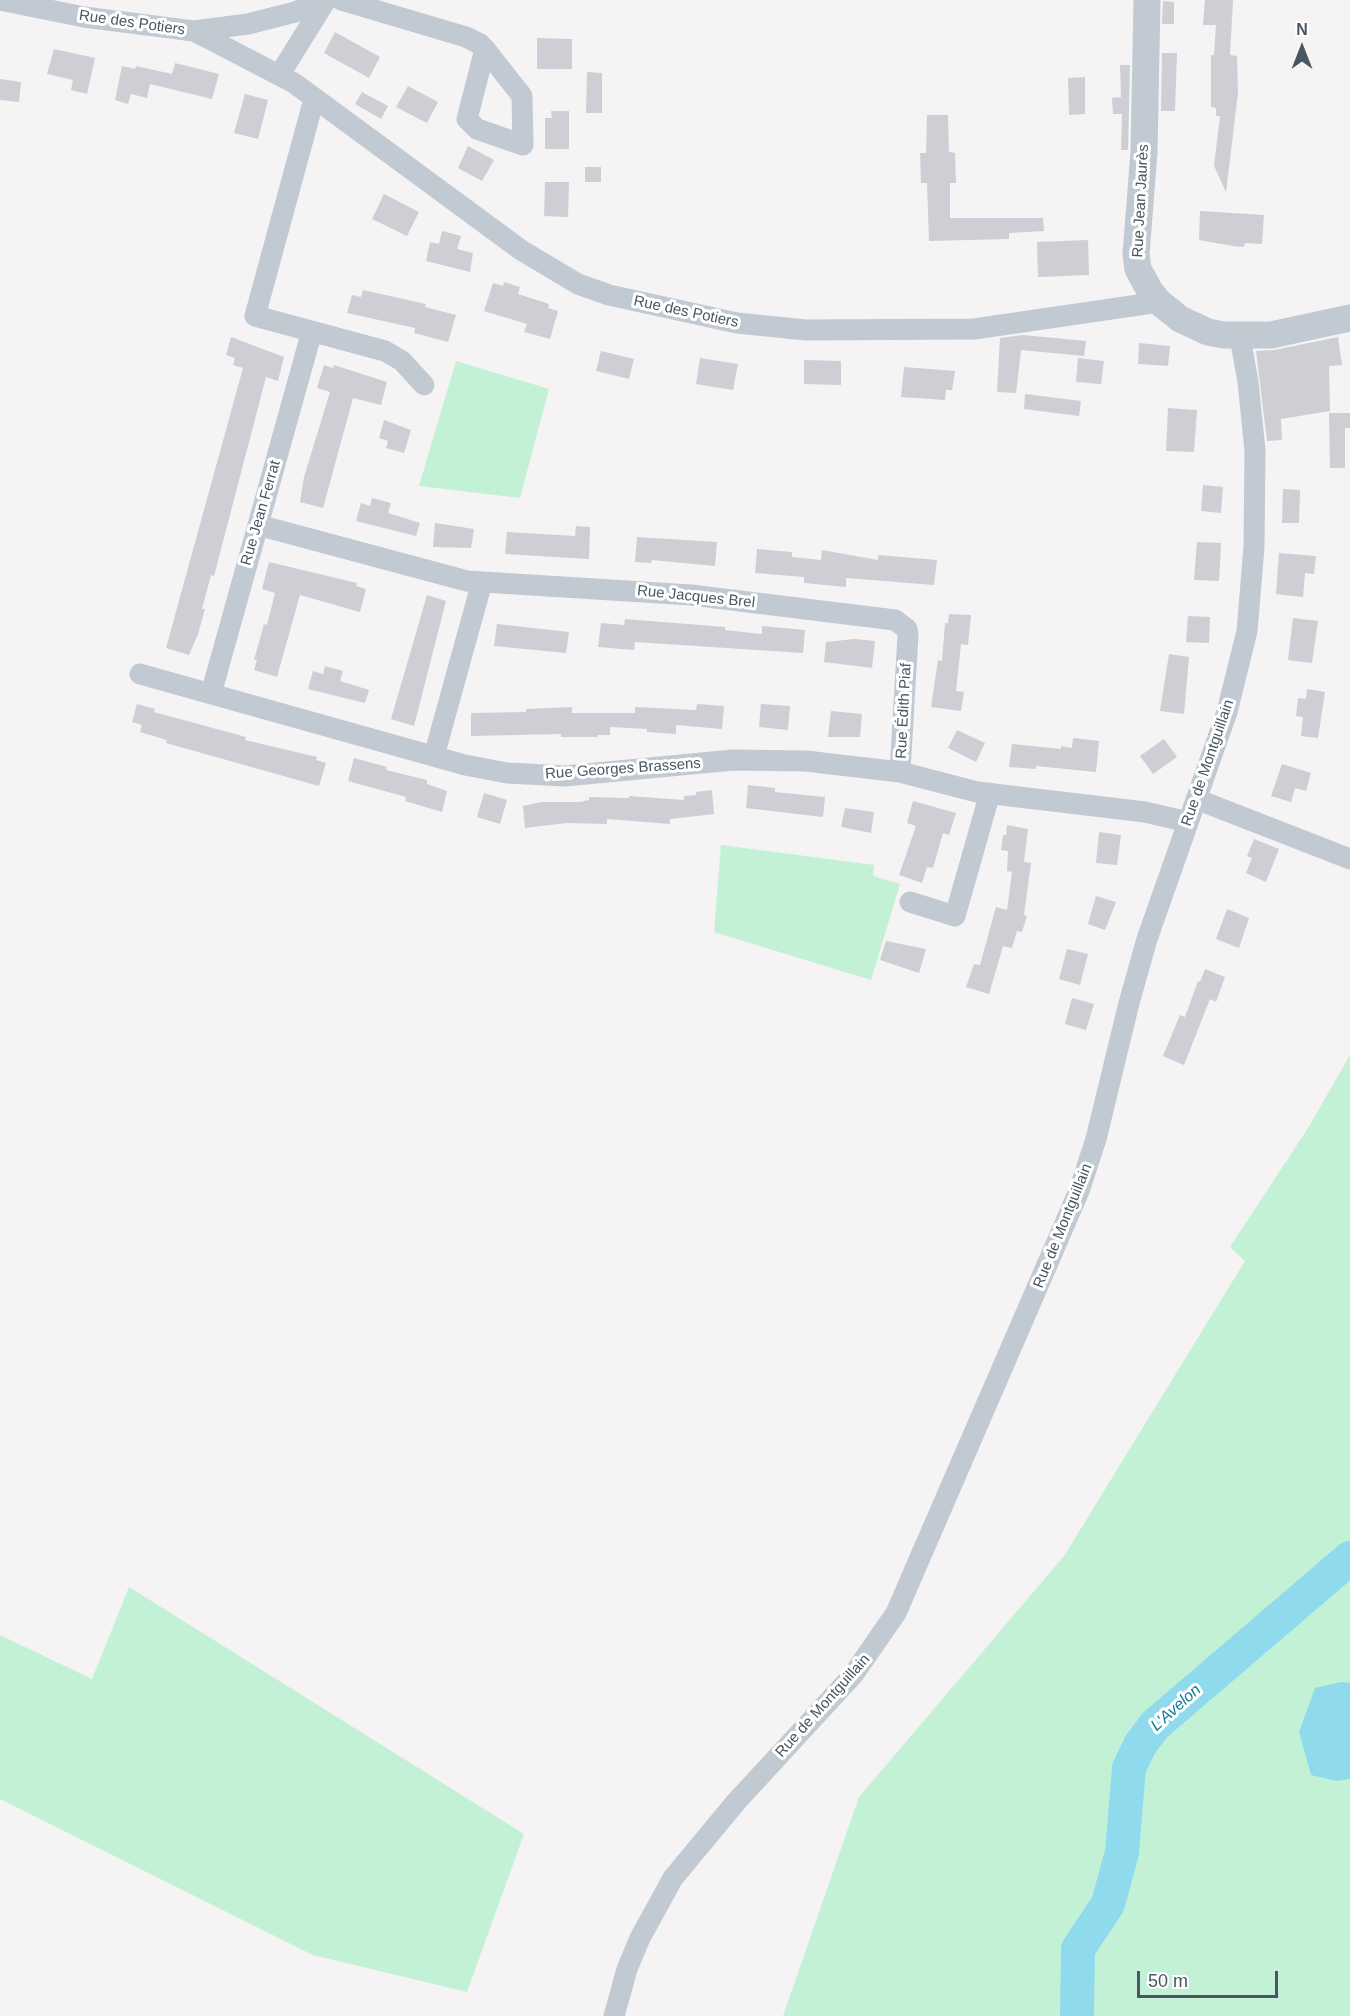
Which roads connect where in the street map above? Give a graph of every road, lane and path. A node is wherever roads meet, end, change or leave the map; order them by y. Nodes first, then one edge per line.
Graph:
1 (0, 0) edge
2 (325, 0) edge
3 (340, 0) edge
4 (1147, 0) edge
5 (0, 5) edge
6 (31, 8) junction
7 (194, 31) junction
8 (485, 49) dead end
9 (280, 74) junction
10 (314, 99) junction
11 (1159, 302) junction
12 (1350, 318) edge
13 (312, 331) junction
14 (1240, 337) junction
15 (424, 385) dead end
16 (258, 525) junction
17 (482, 582) junction
18 (907, 629) joint
19 (140, 674) dead end
20 (211, 694) junction
21 (434, 756) junction
22 (900, 772) junction
23 (990, 793) junction
24 (1196, 799) junction
25 (1188, 822) junction
26 (1350, 859) edge
27 (910, 902) dead end
28 (614, 2016) edge

1 - 6 street, Rue des Potiers
2 - 7 street, Rue des Potiers
2 - 9 street, Rue des Potiers
3 - 8 street
4 - 11 street, Rue Jean Jaurès
5 - 6 street
6 - 7 street, Rue des Potiers
7 - 9 street, Rue des Potiers
9 - 10 street, Rue des Potiers
10 - 11 street, Rue des Potiers
10 - 13 street
11 - 14 street, Rue Jean Jaurès
12 - 14 street, Rue Jean Jaurès
13 - 15 street
13 - 16 street, Rue Jean Ferrat
14 - 24 street, Rue de Montguillain
16 - 17 street, Rue Jacques Brel
16 - 20 street, Rue Jean Ferrat
17 - 18 street, Rue Jacques Brel
17 - 21 street
18 - 22 street, Rue Édith Piaf
19 - 20 street
20 - 21 street, Rue Georges Brassens
21 - 22 street, Rue Georges Brassens
22 - 23 street, Rue Édith Piaf
23 - 25 street, Rue Édith Piaf
23 - 27 street
24 - 25 street, Rue de Montguillain
24 - 26 street
25 - 28 street, Rue de Montguillain

